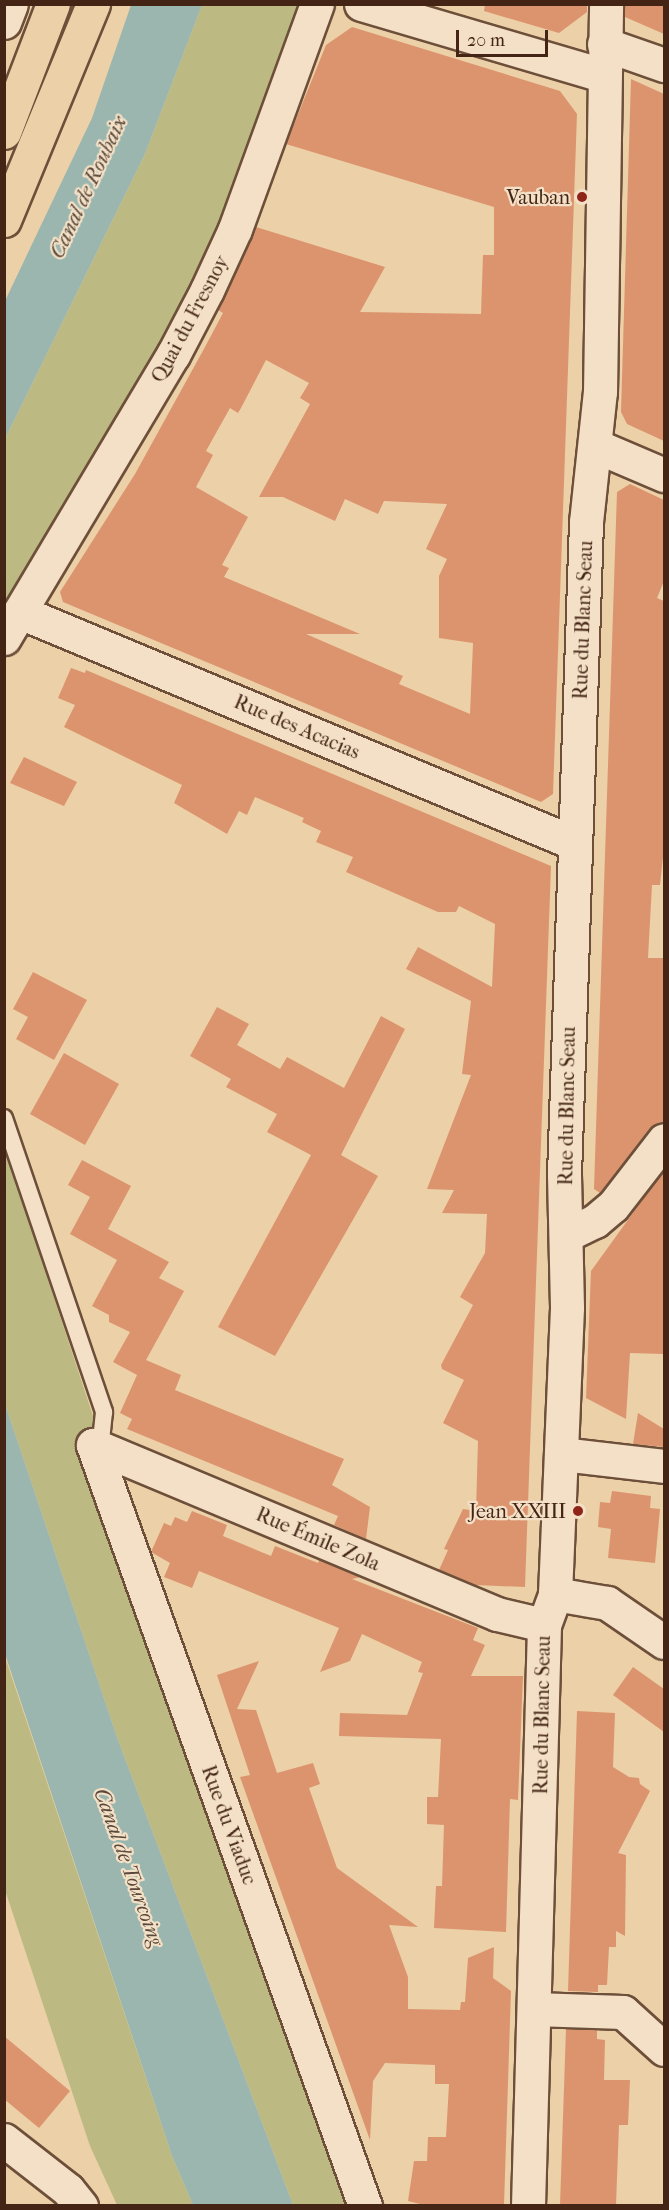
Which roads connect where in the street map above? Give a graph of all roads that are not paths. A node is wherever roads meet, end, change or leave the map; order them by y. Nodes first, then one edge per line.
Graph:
1 (10, 4) edge
2 (53, 4) edge
3 (93, 4) edge
4 (317, 4) edge
5 (361, 4) edge
6 (606, 4) edge
7 (4, 22) edge
8 (603, 59) junction
9 (664, 65) edge
10 (4, 132) edge
11 (4, 220) edge
12 (596, 446) junction
13 (664, 475) edge
14 (12, 625) edge
15 (574, 843) junction
16 (4, 1118) edge
17 (664, 1140) edge
18 (566, 1235) junction
19 (97, 1446) junction
20 (562, 1454) junction
21 (664, 1466) edge
22 (555, 1594) junction
23 (544, 1625) junction
24 (664, 1642) edge
25 (534, 2008) junction
26 (664, 2049) edge
27 (4, 2140) edge
28 (81, 2205) edge
29 (365, 2205) edge
30 (528, 2205) edge

1 - 7 street
2 - 10 highway
3 - 11 highway
4 - 14 street, Quai du Fresnoy
5 - 8 street
6 - 8 street, Rue du Blanc Seau
8 - 9 street
8 - 12 street, Rue du Blanc Seau
12 - 13 street
12 - 15 street, Rue du Blanc Seau
14 - 15 street, Rue des Acacias
15 - 18 street, Rue du Blanc Seau
16 - 19 lane
17 - 18 street
18 - 20 street, Rue du Blanc Seau
19 - 23 street, Rue Émile Zola
19 - 29 street, Rue du Viaduc
20 - 21 street
20 - 22 street, Rue du Blanc Seau
22 - 23 street, Rue du Blanc Seau
22 - 24 street
23 - 25 street, Rue du Blanc Seau
25 - 26 street
25 - 30 street, Rue du Blanc Seau
27 - 28 street

